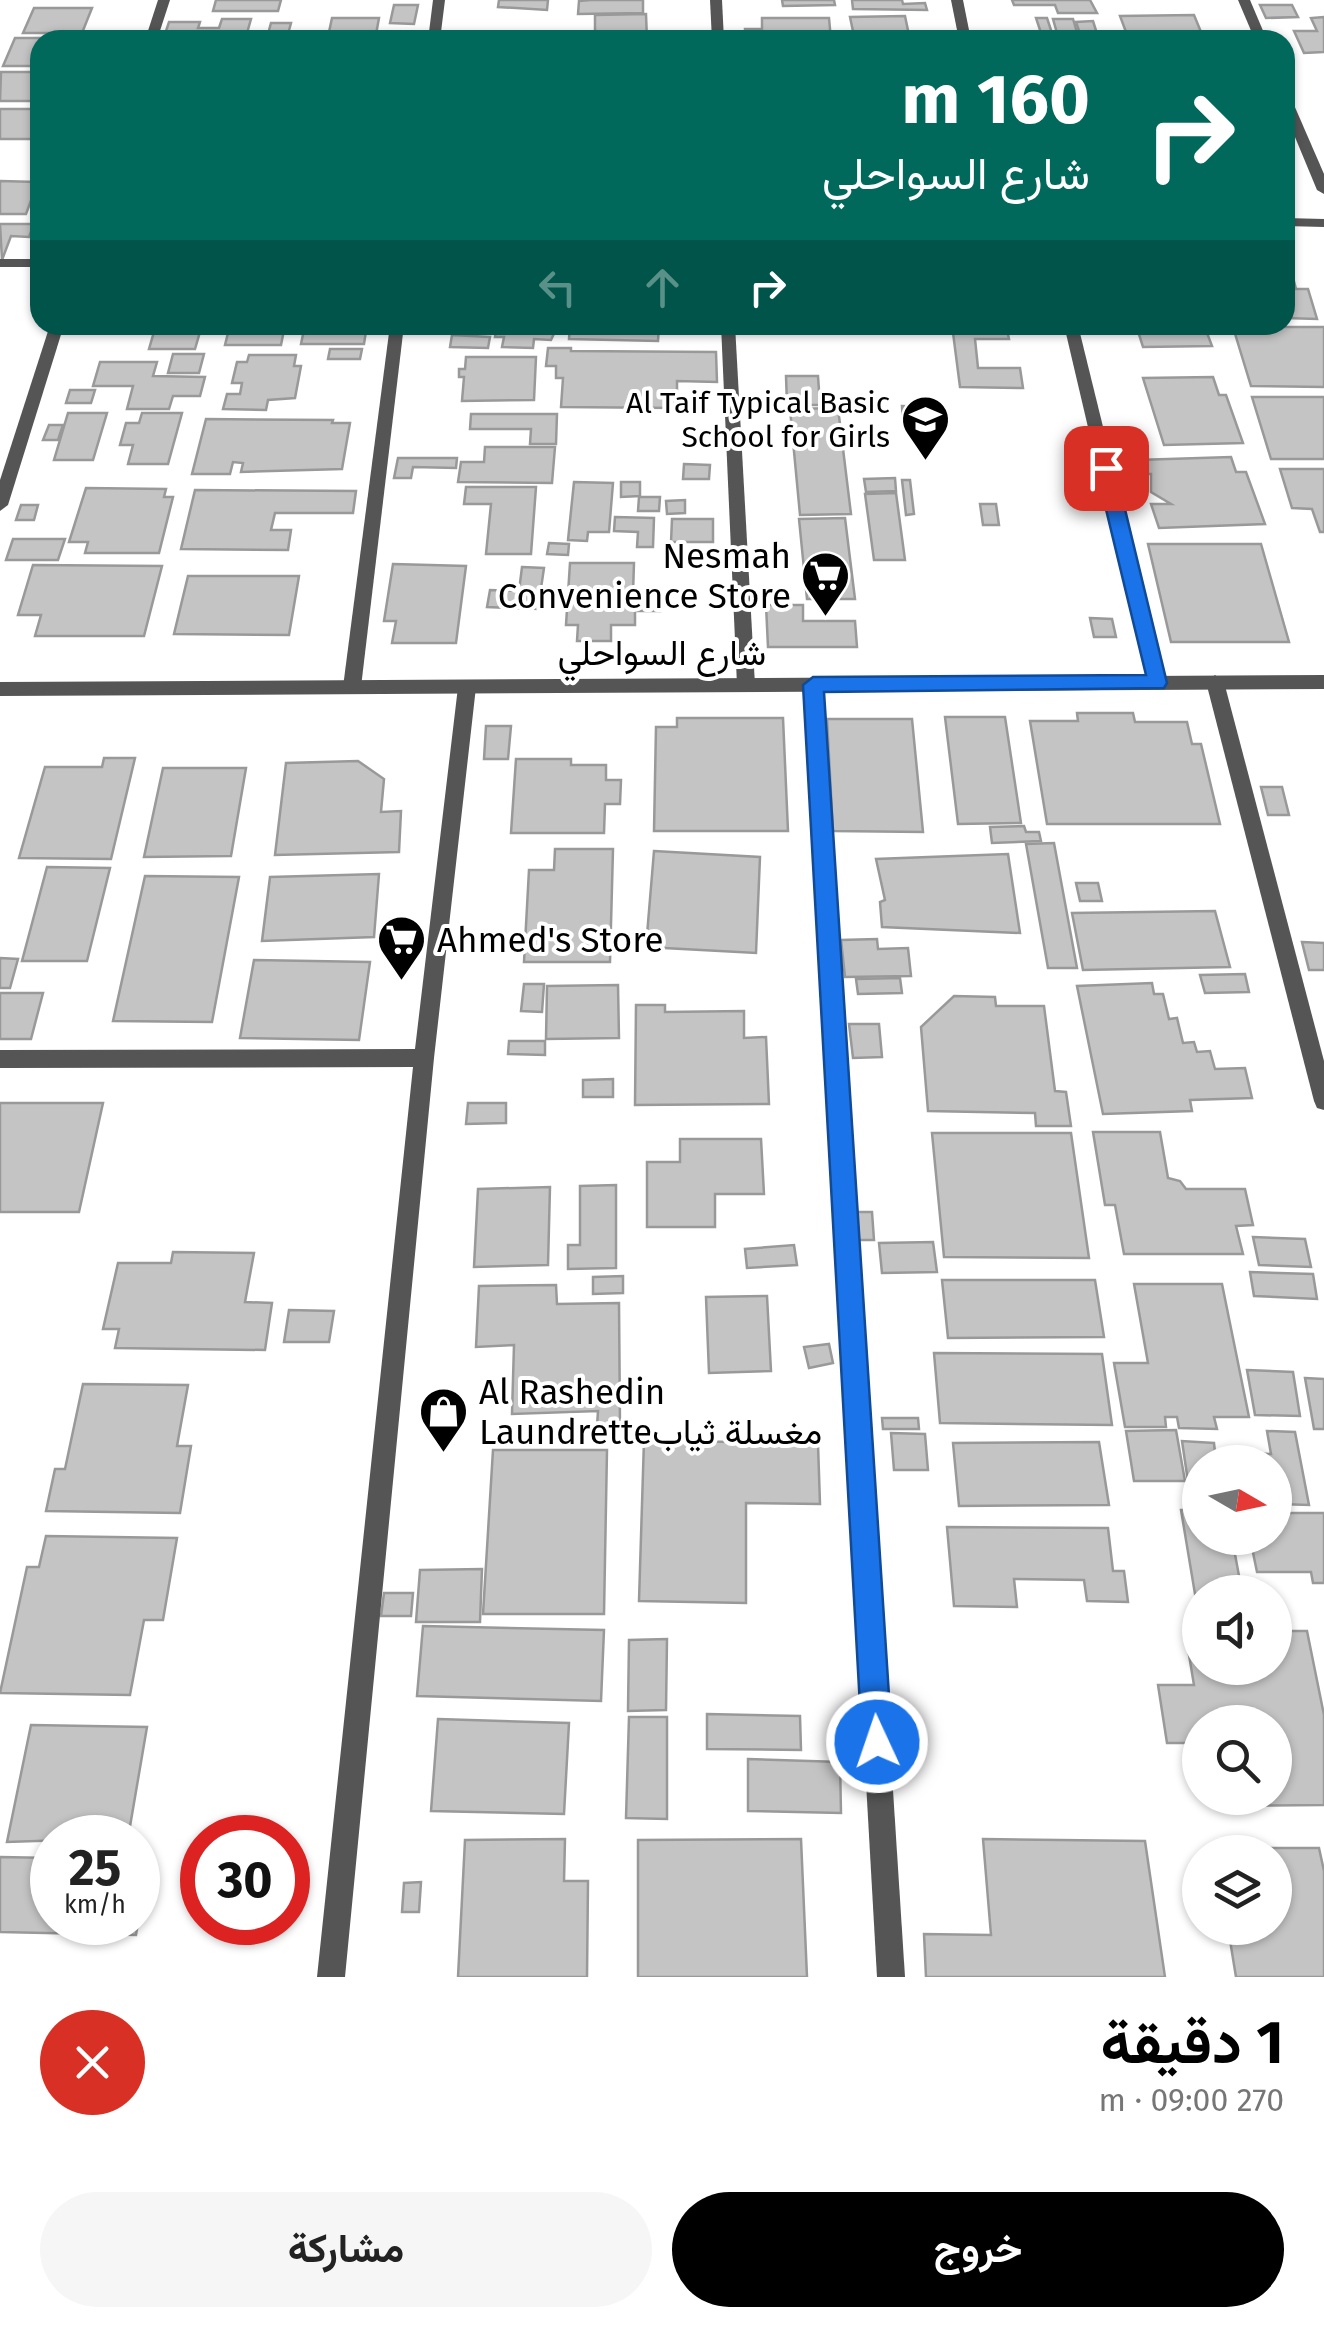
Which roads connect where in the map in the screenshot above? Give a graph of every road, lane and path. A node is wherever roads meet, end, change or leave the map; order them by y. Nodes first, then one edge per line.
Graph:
1 (164, 0) edge
2 (439, 0) edge
3 (716, 0) edge
4 (957, 0) edge
5 (1244, 0) edge
6 (154, 30) edge
7 (435, 30) edge
8 (718, 30) edge
9 (963, 30) edge
10 (1256, 30) edge
11 (1295, 122) edge
12 (1324, 190) edge
13 (1295, 222) edge
14 (1324, 222) edge
15 (0, 263) edge
16 (30, 263) edge
17 (54, 335) edge
18 (396, 335) edge
19 (728, 335) edge
20 (1073, 335) edge
21 (0, 504) edge
22 (1215, 682) junction
23 (1324, 682) edge
24 (1157, 683) junction
25 (746, 685) junction
26 (813, 685) junction
27 (352, 687) junction
28 (467, 687) junction
29 (0, 689) edge
30 (424, 1058) junction
31 (0, 1059) edge
32 (1324, 1101) edge
33 (330, 1977) edge
34 (891, 1977) edge

1 - 6 street
2 - 7 street
3 - 8 street
4 - 9 street
5 - 10 street
11 - 12 street
13 - 14 street
15 - 16 street
17 - 21 street
18 - 27 street
19 - 25 street
20 - 24 street
22 - 23 street, شارع السواحلي
22 - 24 street, شارع السواحلي
22 - 32 street
24 - 26 street, شارع السواحلي
25 - 26 street, شارع السواحلي
25 - 28 street, شارع السواحلي
26 - 34 street
27 - 28 street, شارع السواحلي
27 - 29 street, شارع السواحلي
28 - 30 street
30 - 31 street
30 - 33 street

